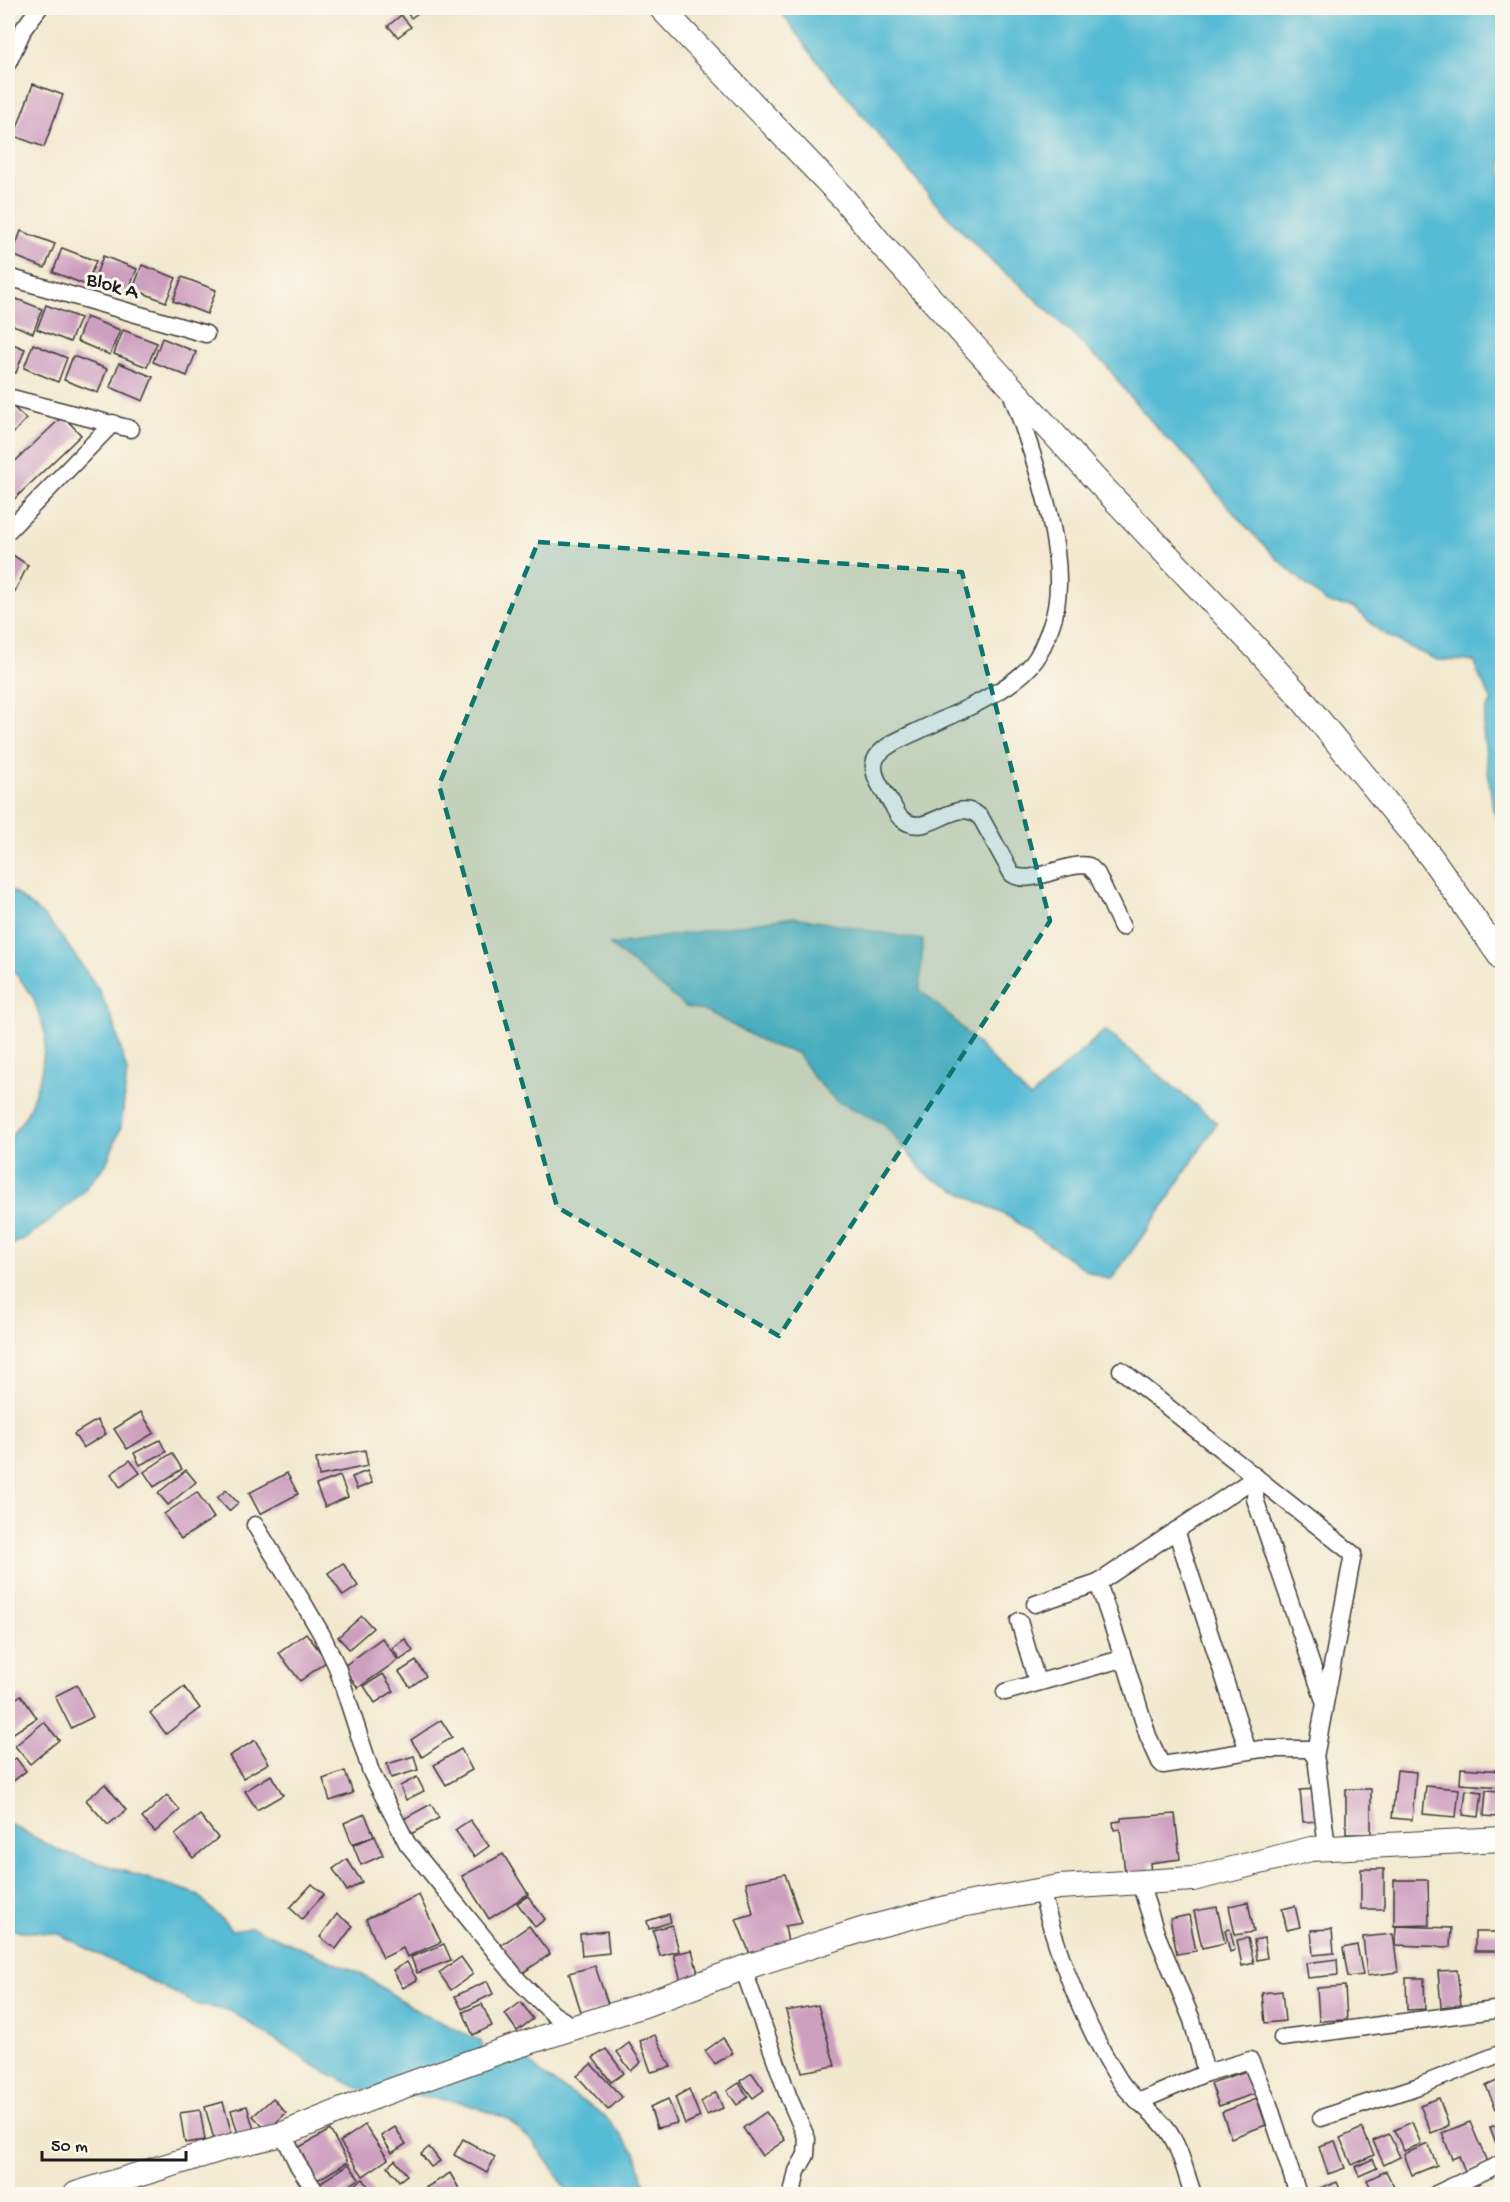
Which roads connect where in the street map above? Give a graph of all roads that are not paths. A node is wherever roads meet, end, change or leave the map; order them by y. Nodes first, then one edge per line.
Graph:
1 (39, 8) edge
2 (661, 8) edge
3 (8, 63) edge
4 (8, 277) edge
5 (206, 334) dead end
6 (1008, 383) junction
7 (8, 397) edge
8 (113, 423) junction
9 (131, 429) dead end
10 (8, 531) edge
11 (1122, 927) dead end
12 (1503, 959) edge
13 (1121, 1370) dead end
14 (1256, 1477) junction
15 (255, 1525) dead end
16 (1176, 1530) junction
17 (1098, 1583) junction
18 (1035, 1604) dead end
19 (1019, 1621) dead end
20 (1125, 1664) junction
21 (1037, 1682) junction
22 (1005, 1692) dead end
23 (1325, 1704) junction
24 (1248, 1751) junction
25 (1315, 1757) junction
26 (1503, 1839) edge
27 (1328, 1848) junction
28 (1140, 1883) junction
29 (1041, 1890) junction
30 (743, 1968) junction
31 (1503, 2009) edge
32 (574, 2028) junction
33 (1282, 2038) dead end
34 (1503, 2053) edge
35 (1206, 2073) junction
36 (1138, 2102) junction
37 (1321, 2118) dead end
38 (283, 2134) junction
39 (1503, 2163) edge
40 (76, 2194) edge
41 (317, 2194) edge
42 (792, 2194) edge
43 (1193, 2194) edge
44 (1298, 2194) edge
45 (1436, 2194) edge

1 - 3 street
2 - 6 street
4 - 5 street, Blok A
6 - 11 street
6 - 12 street
7 - 8 street
8 - 9 street
8 - 10 street
13 - 14 street
14 - 16 street
14 - 23 street
14 - 23 street
15 - 32 street
16 - 17 street
16 - 24 street
17 - 18 street
17 - 20 street
19 - 21 street
20 - 21 street
20 - 24 street
21 - 22 street
23 - 25 street
24 - 25 street
25 - 27 street
26 - 27 street
27 - 28 street
28 - 29 street
28 - 35 street
29 - 30 street
29 - 36 street
30 - 32 street
30 - 42 street
31 - 33 street
32 - 38 street
34 - 37 street
35 - 36 street
35 - 44 street
36 - 43 street
38 - 40 street
38 - 41 street
39 - 45 street

